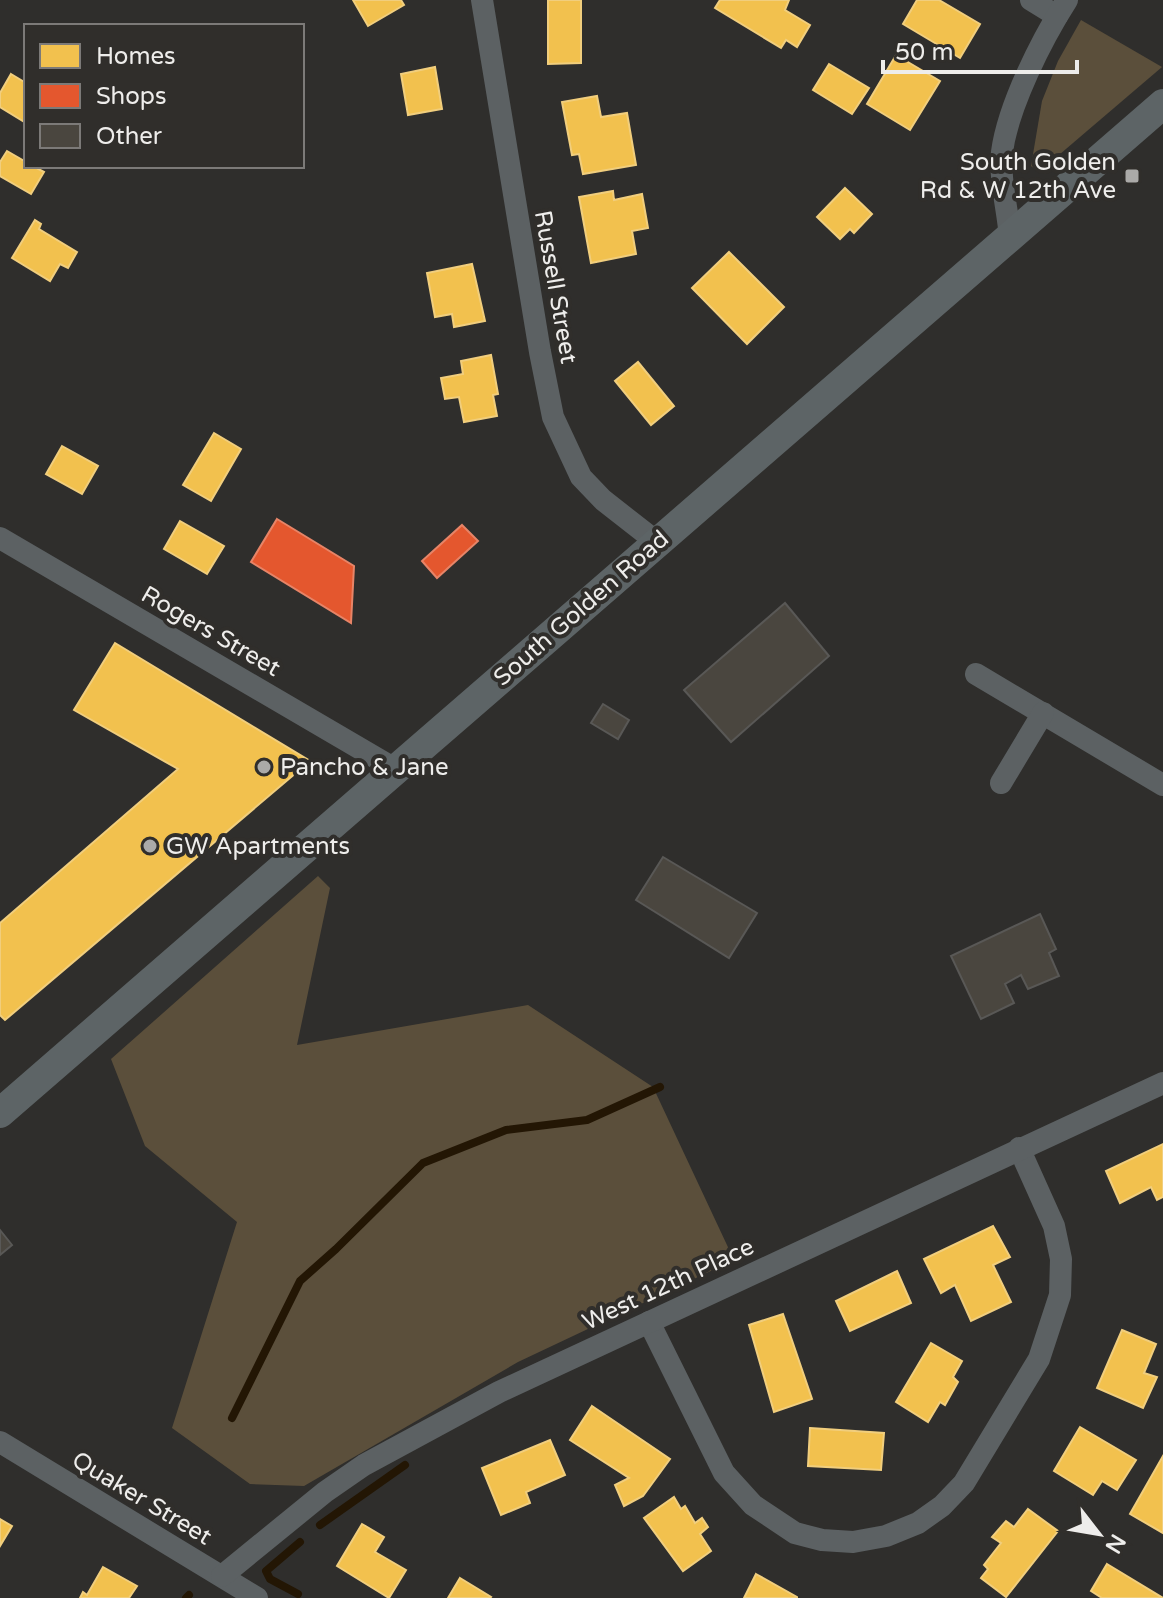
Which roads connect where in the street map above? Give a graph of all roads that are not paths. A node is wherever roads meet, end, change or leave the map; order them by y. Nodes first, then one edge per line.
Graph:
1 (482, 0) edge
2 (1031, 0) edge
3 (1062, 8) edge
4 (1163, 104) edge
5 (1010, 238) junction
6 (0, 538) edge
7 (658, 543) junction
8 (976, 674) dead end
9 (1043, 713) junction
10 (395, 769) junction
11 (1001, 783) dead end
12 (1163, 785) edge
13 (1163, 1083) edge
14 (0, 1113) edge
15 (1019, 1148) junction
16 (649, 1322) junction
17 (0, 1442) edge
18 (222, 1576) junction
19 (257, 1598) edge

1 - 7 street, Russell Street
2 - 3 street
3 - 5 street
4 - 5 main road, South Golden Road
5 - 7 main road, South Golden Road
6 - 10 street, Rogers Street
7 - 10 main road, South Golden Road
8 - 9 street
9 - 11 street
9 - 12 street
10 - 14 main road, South Golden Road
13 - 15 street, West 12th Place
15 - 16 street, West 12th Place
15 - 16 street
16 - 18 street, West 12th Place
17 - 18 street, Quaker Street
18 - 19 street, Quaker Street

